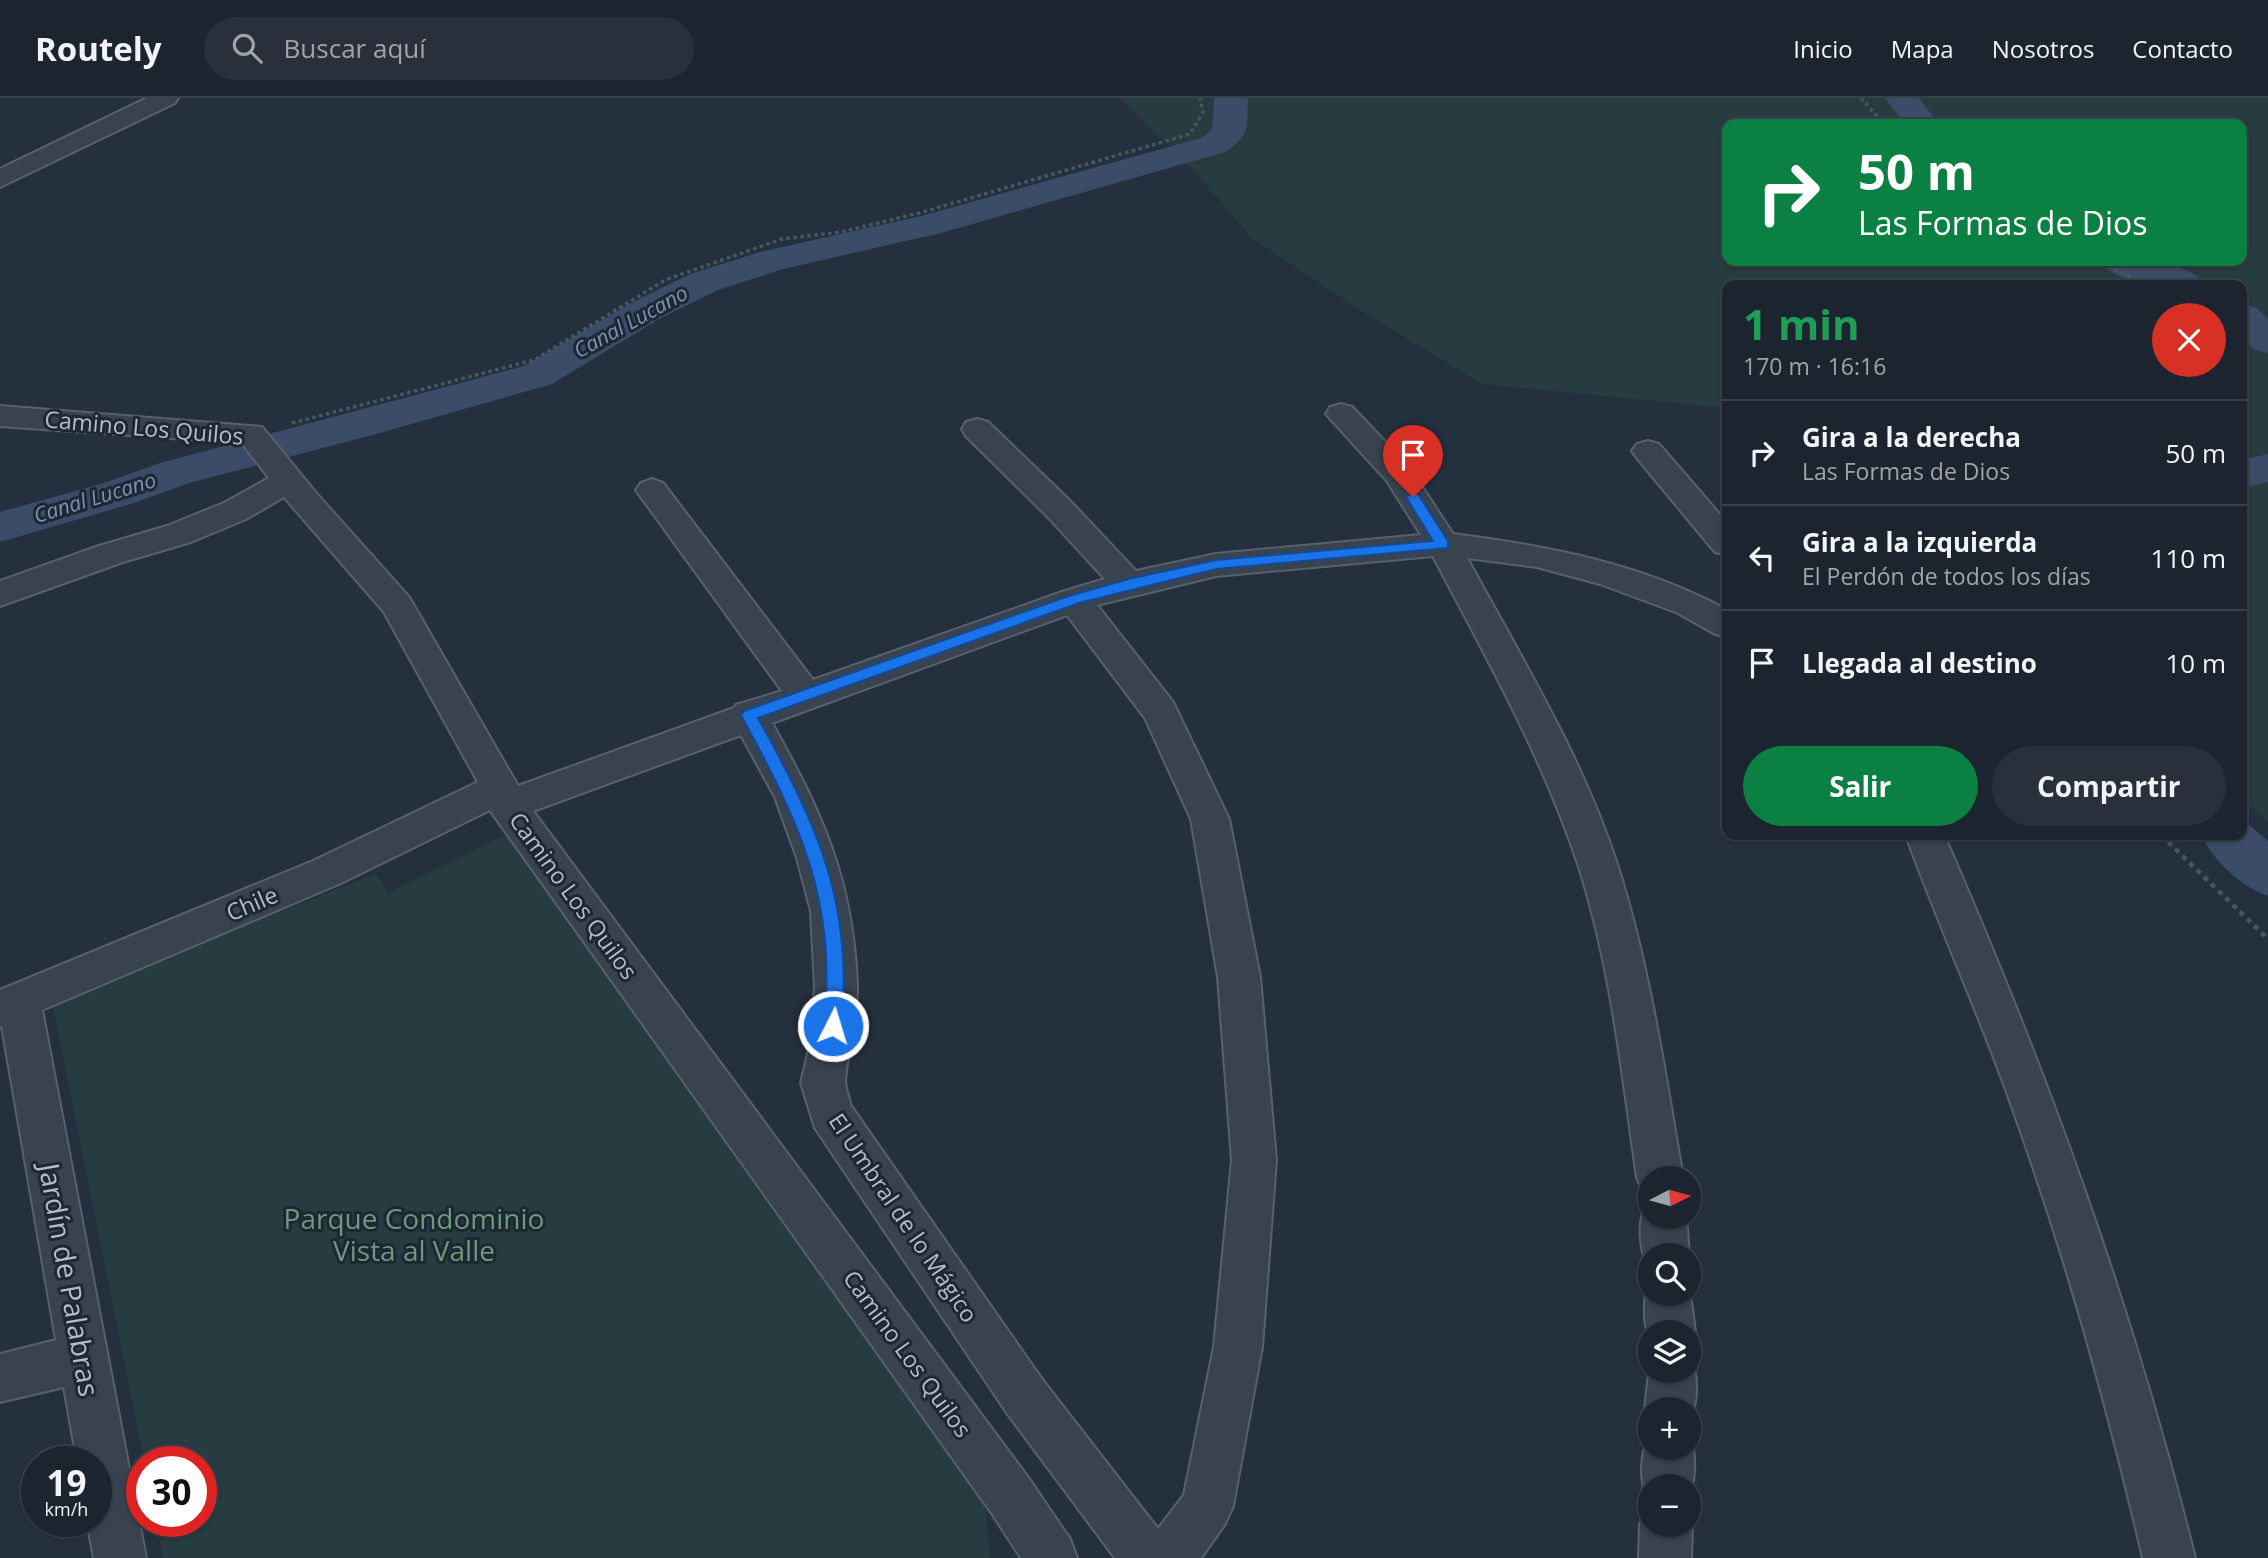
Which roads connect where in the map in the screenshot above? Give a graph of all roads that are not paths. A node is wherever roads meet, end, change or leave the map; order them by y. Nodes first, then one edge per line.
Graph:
1 (166, 98) edge
2 (0, 179) edge
3 (1341, 414) dead end
4 (0, 416) edge
5 (977, 429) dead end
6 (1648, 452) dead end
7 (288, 481) junction
8 (652, 490) dead end
9 (1722, 538) edge
10 (1443, 544) junction
11 (1129, 584) junction
12 (0, 594) edge
13 (1074, 600) junction
14 (1722, 622) edge
15 (805, 696) junction
16 (749, 715) junction
17 (503, 797) junction
18 (1927, 840) edge
19 (9, 1006) edge
20 (1658, 1166) edge
21 (84, 1358) junction
22 (0, 1378) edge
23 (1009, 1494) junction
24 (1666, 1537) edge
25 (120, 1558) edge
26 (1023, 1558) edge
27 (1051, 1558) edge
28 (1148, 1558) edge
29 (1169, 1558) edge
30 (1665, 1558) edge
31 (2169, 1558) edge

1 - 2 street
3 - 10 street
4 - 7 street, Camino Los Quilos
5 - 11 street
6 - 9 street
7 - 12 street
7 - 17 street, Camino Los Quilos
8 - 15 street
10 - 11 street, Chile
10 - 14 street, Chile
10 - 20 street
11 - 13 street, Chile
13 - 15 street, Chile
13 - 29 street
15 - 16 street, Chile
16 - 17 street, Chile
16 - 28 street, El Umbral de lo Mágico
17 - 19 street, Chile
17 - 23 street, Camino Los Quilos
18 - 31 street
19 - 21 street, Jardín de Palabras
21 - 22 street
21 - 25 street, Jardín de Palabras
23 - 26 street
23 - 27 street, Camino Los Quilos
24 - 30 street

